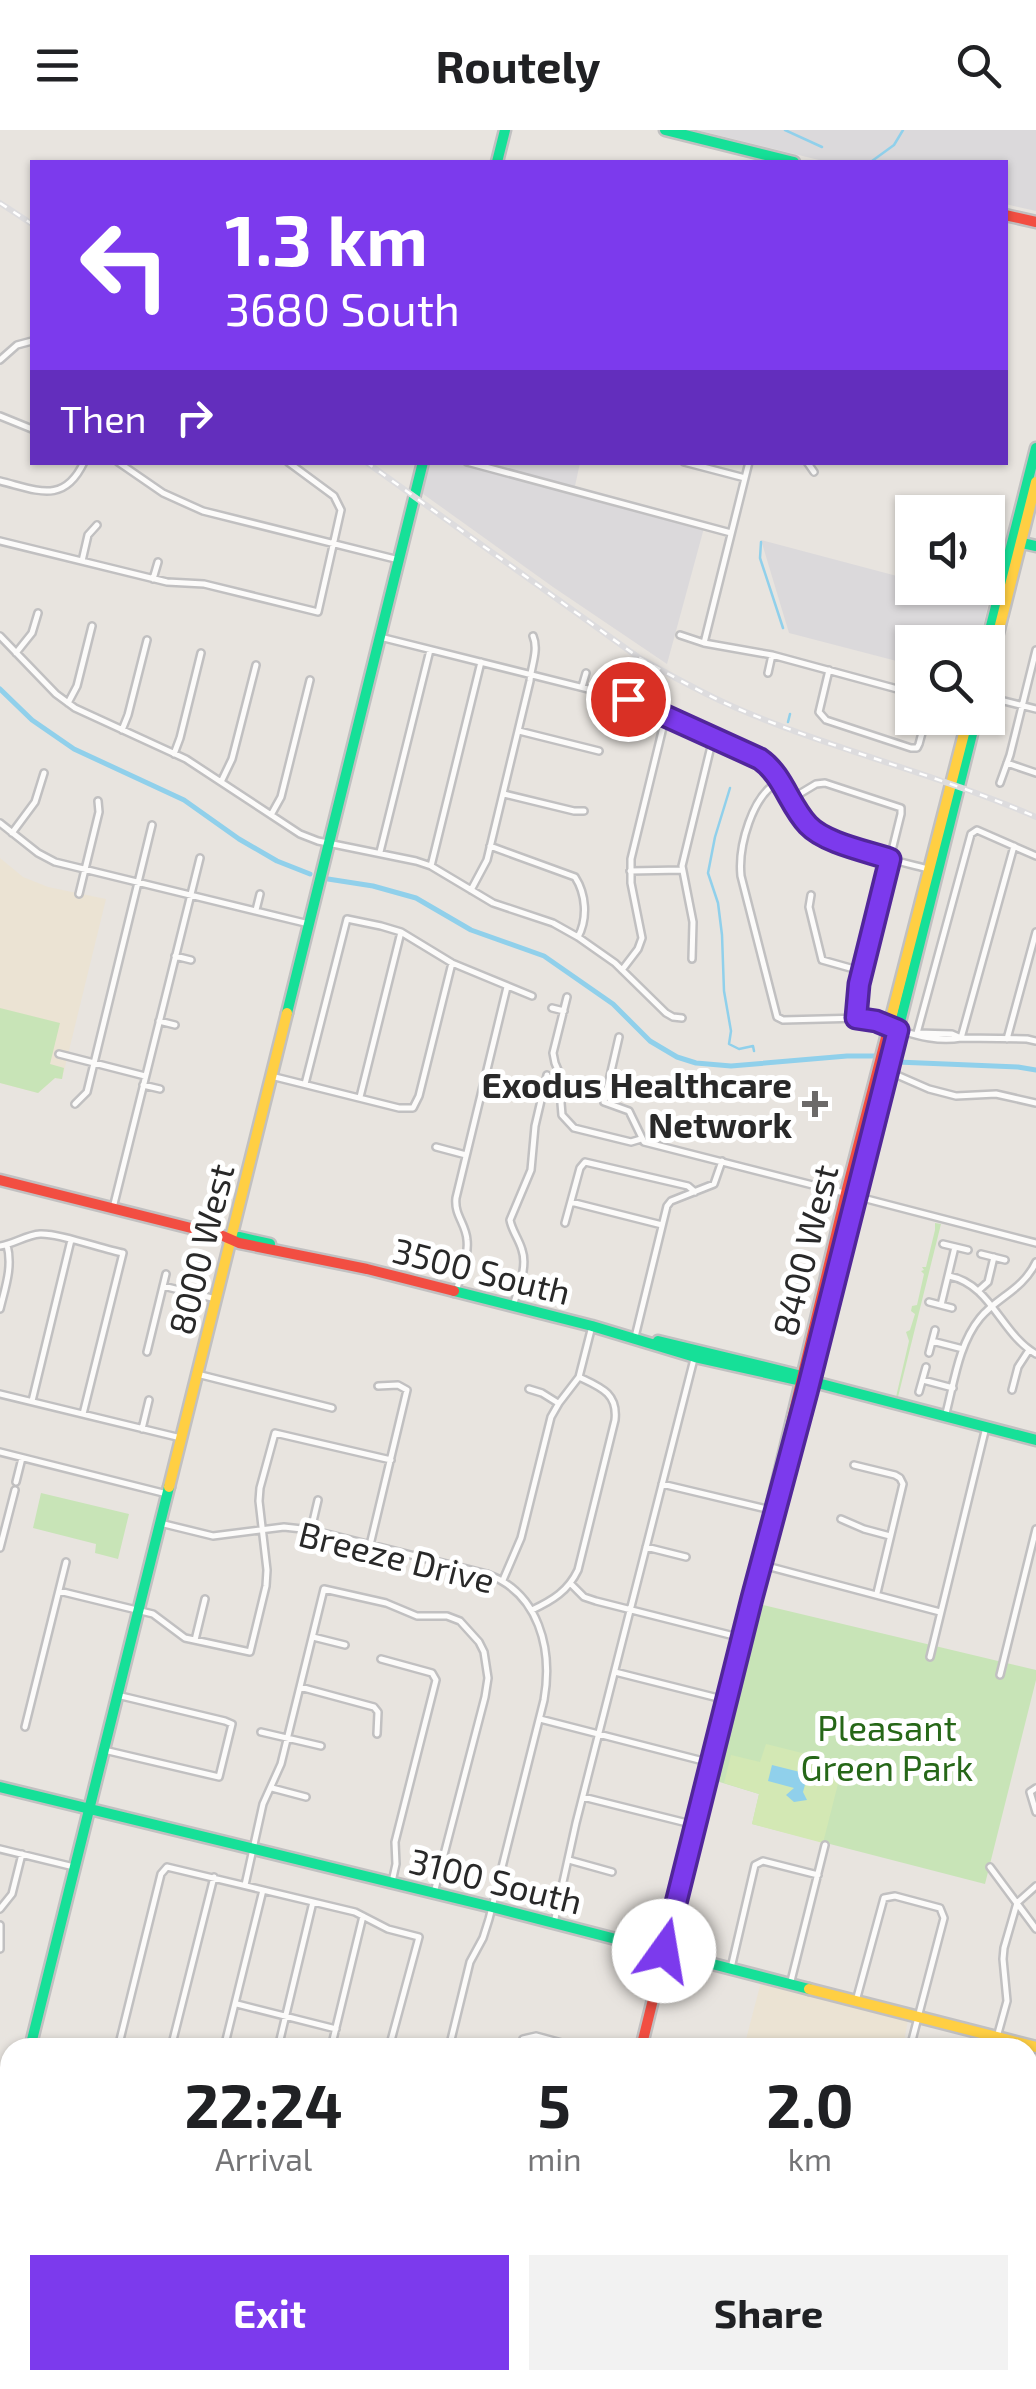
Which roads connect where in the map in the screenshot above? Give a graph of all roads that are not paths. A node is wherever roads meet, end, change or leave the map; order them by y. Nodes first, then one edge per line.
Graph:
1 (505, 130) edge
2 (665, 130) edge
3 (498, 160) edge
4 (786, 160) edge
5 (1008, 216) edge
6 (1036, 222) edge
7 (30, 342) edge
8 (0, 360) edge
9 (0, 416) edge
10 (30, 428) edge
11 (1036, 448) edge
12 (82, 465) edge
13 (122, 465) edge
14 (292, 465) edge
15 (422, 465) edge
16 (479, 465) edge
17 (695, 465) edge
18 (748, 465) edge
19 (810, 465) edge
20 (814, 472) dead end
21 (745, 478) junction
22 (0, 481) edge
23 (1036, 482) edge
24 (96, 525) dead end
25 (731, 534) junction
26 (0, 541) edge
27 (1017, 542) junction
28 (334, 544) junction
29 (1036, 546) edge
30 (399, 560) junction
31 (82, 561) junction
32 (158, 562) dead end
33 (153, 579) junction
34 (38, 613) dead end
35 (992, 625) edge
36 (999, 625) edge
37 (92, 626) dead end
38 (680, 635) dead end
39 (0, 636) edge
40 (533, 636) dead end
41 (380, 637) junction
42 (147, 640) dead end
43 (704, 642) junction
44 (430, 650) junction
45 (1036, 650) edge
46 (16, 652) junction
47 (201, 653) dead end
48 (772, 655) junction
49 (482, 662) junction
50 (1034, 662) edge
51 (256, 665) dead end
52 (830, 670) junction
53 (586, 673) dead end
54 (531, 674) junction
55 (768, 674) dead end
56 (310, 680) dead end
57 (895, 687) edge
58 (582, 688) junction
59 (1005, 702) edge
60 (68, 703) junction
61 (1022, 706) junction
62 (1036, 709) edge
63 (666, 715) junction
64 (122, 730) junction
65 (518, 731) junction
66 (921, 735) edge
67 (966, 735) edge
68 (714, 738) junction
69 (599, 751) dead end
70 (174, 754) junction
71 (1007, 763) junction
72 (44, 773) dead end
73 (1036, 773) edge
74 (780, 781) junction
75 (222, 782) junction
76 (1000, 783) dead end
77 (503, 794) junction
78 (791, 799) junction
79 (98, 801) dead end
80 (584, 811) dead end
81 (271, 815) junction
82 (0, 824) edge
83 (152, 825) dead end
84 (12, 833) junction
85 (329, 843) junction
86 (490, 846) junction
87 (1014, 846) junction
88 (380, 852) junction
89 (1036, 856) edge
90 (200, 858) dead end
91 (890, 859) junction
92 (430, 866) junction
93 (85, 870) junction
94 (682, 870) junction
95 (934, 870) junction
96 (630, 871) junction
97 (138, 882) junction
98 (471, 890) junction
99 (79, 894) dead end
100 (260, 894) dead end
101 (190, 895) junction
102 (811, 895) dead end
103 (256, 911) junction
104 (308, 924) junction
105 (402, 932) junction
106 (1036, 932) edge
107 (578, 936) junction
108 (174, 956) junction
109 (692, 959) dead end
110 (191, 960) dead end
111 (452, 963) junction
112 (622, 970) junction
113 (862, 971) junction
114 (508, 987) junction
115 (532, 996) dead end
116 (567, 998) dead end
117 (552, 1008) dead end
118 (564, 1011) junction
119 (682, 1018) dead end
120 (856, 1018) junction
121 (159, 1021) junction
122 (175, 1025) dead end
123 (894, 1028) junction
124 (917, 1034) junction
125 (619, 1037) dead end
126 (961, 1038) junction
127 (1007, 1039) junction
128 (1036, 1041) edge
129 (59, 1054) dead end
130 (94, 1063) junction
131 (883, 1070) junction
132 (547, 1075) dead end
133 (145, 1076) junction
134 (270, 1076) junction
135 (305, 1084) junction
136 (143, 1085) junction
137 (160, 1089) dead end
138 (360, 1098) junction
139 (1036, 1103) edge
140 (75, 1104) dead end
141 (641, 1139) junction
142 (436, 1148) dead end
143 (466, 1155) junction
144 (722, 1161) junction
145 (0, 1180) edge
146 (694, 1192) junction
147 (851, 1195) junction
148 (571, 1202) junction
149 (113, 1208) junction
150 (565, 1224) dead end
151 (662, 1225) junction
152 (231, 1238) junction
153 (71, 1240) junction
154 (1036, 1243) edge
155 (943, 1244) dead end
156 (4, 1245) edge
157 (956, 1247) junction
158 (968, 1250) dead end
159 (981, 1254) dead end
160 (994, 1257) junction
161 (1005, 1260) dead end
162 (1036, 1262) edge
163 (166, 1274) dead end
164 (948, 1276) junction
165 (163, 1286) junction
166 (978, 1291) junction
167 (456, 1292) junction
168 (216, 1300) junction
169 (929, 1302) dead end
170 (941, 1305) junction
171 (513, 1306) junction
172 (992, 1306) junction
173 (952, 1308) dead end
174 (0, 1309) edge
175 (592, 1326) junction
176 (935, 1330) dead end
177 (634, 1338) junction
178 (932, 1342) junction
179 (963, 1349) junction
180 (1029, 1350) junction
181 (147, 1352) dead end
182 (696, 1353) junction
183 (929, 1353) dead end
184 (1036, 1354) edge
185 (926, 1367) dead end
186 (197, 1374) junction
187 (579, 1377) junction
188 (804, 1379) junction
189 (922, 1380) junction
190 (378, 1386) dead end
191 (953, 1388) junction
192 (530, 1390) dead end
193 (1012, 1390) dead end
194 (919, 1392) dead end
195 (0, 1394) edge
196 (149, 1400) dead end
197 (32, 1401) junction
198 (559, 1404) junction
199 (332, 1408) dead end
200 (83, 1414) junction
201 (946, 1417) junction
202 (986, 1427) junction
203 (142, 1429) junction
204 (181, 1438) junction
205 (1036, 1440) edge
206 (0, 1452) edge
207 (22, 1458) junction
208 (391, 1460) junction
209 (854, 1465) dead end
210 (662, 1484) junction
211 (167, 1494) junction
212 (318, 1500) dead end
213 (774, 1511) junction
214 (841, 1519) dead end
215 (160, 1523) junction
216 (311, 1530) junction
217 (1036, 1530) edge
218 (262, 1531) junction
219 (891, 1536) junction
220 (370, 1545) junction
221 (646, 1547) junction
222 (0, 1548) edge
223 (686, 1557) dead end
224 (66, 1562) dead end
225 (760, 1564) junction
226 (503, 1580) junction
227 (570, 1584) junction
228 (59, 1591) junction
229 (877, 1594) junction
230 (205, 1599) dead end
231 (532, 1610) junction
232 (631, 1610) junction
233 (138, 1611) junction
234 (940, 1612) junction
235 (313, 1637) junction
236 (742, 1638) junction
237 (195, 1640) junction
238 (345, 1645) dead end
239 (930, 1657) dead end
240 (380, 1659) dead end
241 (614, 1672) junction
242 (1000, 1674) dead end
243 (300, 1687) junction
244 (117, 1695) junction
245 (726, 1700) junction
246 (540, 1719) junction
247 (24, 1728) dead end
248 (262, 1732) dead end
249 (377, 1734) dead end
250 (599, 1734) junction
251 (287, 1738) junction
252 (321, 1746) dead end
253 (104, 1750) junction
254 (710, 1763) junction
255 (0, 1786) edge
256 (272, 1788) junction
257 (1033, 1790) edge
258 (306, 1797) dead end
259 (583, 1798) junction
260 (89, 1808) junction
261 (1036, 1812) edge
262 (695, 1826) junction
263 (826, 1845) dead end
264 (0, 1848) edge
265 (254, 1848) junction
266 (22, 1854) junction
267 (569, 1860) junction
268 (990, 1866) dead end
269 (74, 1867) junction
270 (612, 1872) dead end
271 (818, 1874) junction
272 (214, 1878) junction
273 (392, 1882) junction
274 (245, 1885) junction
275 (1036, 1886) edge
276 (264, 1890) junction
277 (434, 1893) junction
278 (313, 1902) junction
279 (1017, 1903) junction
280 (492, 1907) junction
281 (0, 1909) edge
282 (363, 1916) junction
283 (554, 1923) junction
284 (0, 1925) edge
285 (1036, 1930) edge
286 (0, 1950) edge
287 (664, 1951) junction
288 (730, 1970) junction
289 (790, 1985) junction
290 (856, 2002) junction
291 (236, 2004) junction
292 (286, 2016) junction
293 (918, 2018) junction
294 (336, 2029) junction
295 (32, 2038) edge
296 (120, 2038) edge
297 (174, 2038) edge
298 (227, 2038) edge
299 (280, 2038) edge
300 (334, 2038) edge
301 (392, 2038) edge
302 (451, 2038) edge
303 (643, 2038) edge
304 (913, 2038) edge
305 (983, 2038) edge
306 (997, 2038) edge

1 - 3 street
2 - 4 street
5 - 6 street
7 - 8 street
9 - 10 street
11 - 27 street
12 - 22 street
13 - 28 street
14 - 28 street
15 - 30 street, 8000 West
16 - 25 street
17 - 21 street
18 - 21 street
19 - 20 street
21 - 25 street
23 - 27 street
24 - 31 street
25 - 43 street
26 - 31 street
27 - 29 street
27 - 35 street
27 - 36 street
28 - 30 street
28 - 33 street
30 - 41 street, 8000 West
31 - 33 street
32 - 33 street
34 - 46 street
37 - 60 street
38 - 43 street
39 - 46 street
40 - 54 street
41 - 44 street
41 - 85 street, 8000 West
42 - 64 street
43 - 48 street
44 - 49 street
44 - 88 street
45 - 50 street
46 - 60 street
47 - 70 street
48 - 52 street
48 - 55 street
49 - 54 street
49 - 92 street
50 - 61 street
51 - 75 street
52 - 57 street
52 - 66 street
53 - 58 street
54 - 58 street
54 - 65 street
56 - 81 street
58 - 63 street
59 - 61 street
60 - 64 street
61 - 62 street
61 - 71 street
63 - 68 street
63 - 96 street
64 - 70 street
65 - 69 street
65 - 77 street
67 - 95 street, 8400 West
68 - 74 street
68 - 94 street
70 - 75 street
71 - 73 street
71 - 76 street
72 - 84 street
74 - 78 street
74 - 120 street
75 - 81 street
77 - 80 street
77 - 86 street
78 - 91 street
78 - 91 street
79 - 93 street
81 - 85 street
82 - 84 street
83 - 97 street
84 - 93 street
85 - 88 street
85 - 104 street, 8000 West
86 - 98 street
86 - 107 street
87 - 89 street
87 - 124 street
87 - 126 street
88 - 92 street
90 - 101 street
91 - 95 street
91 - 113 street
92 - 98 street
93 - 97 street
93 - 99 street
94 - 96 street
94 - 109 street
95 - 123 street, 8400 West
96 - 112 street
97 - 101 street
97 - 130 street
98 - 107 street
100 - 103 street
101 - 103 street
101 - 108 street
102 - 113 street
103 - 104 street
104 - 134 street, 8000 West
105 - 111 street
105 - 135 street
105 - 138 street
106 - 127 street
107 - 112 street
108 - 110 street
108 - 121 street
111 - 114 street
111 - 138 street
112 - 119 street
113 - 120 street
114 - 115 street
114 - 143 street
116 - 118 street
117 - 118 street
118 - 141 street
120 - 123 street
121 - 122 street
121 - 133 street
123 - 124 street
123 - 131 street, 8400 West
124 - 126 street
125 - 141 street
126 - 127 street
127 - 128 street
129 - 130 street
130 - 133 street
130 - 140 street
131 - 139 street
131 - 147 street, 8400 West
132 - 171 street
133 - 136 street
134 - 135 street
134 - 152 street, 8000 West
135 - 138 street
136 - 137 street
136 - 149 street
141 - 144 street
142 - 143 street
143 - 167 street
144 - 146 street
144 - 147 street
145 - 149 street, 3500 South
146 - 148 street
146 - 151 street
147 - 154 street
147 - 188 street, 8400 West
148 - 150 street
148 - 151 street
149 - 152 street, 3500 South
151 - 177 street
152 - 167 street, 3500 South
152 - 168 street, 8000 West
153 - 156 street
153 - 197 street
153 - 200 street
155 - 157 street
156 - 174 street
157 - 158 street
157 - 164 street
159 - 160 street
160 - 161 street
160 - 166 street
162 - 172 street
163 - 165 street
164 - 166 street
164 - 170 street
165 - 168 street
165 - 181 street
166 - 172 street
167 - 171 street, 3500 South
168 - 186 street, 8000 West
169 - 170 street
170 - 173 street
171 - 175 street, 3500 South
172 - 179 street
172 - 180 street
175 - 177 street, 3500 South
175 - 187 street
176 - 178 street
177 - 182 street, 3500 South
178 - 179 street
178 - 183 street
179 - 191 street
180 - 184 street
180 - 193 street
182 - 188 street, 3500 South
182 - 210 street
185 - 189 street
186 - 199 street
186 - 204 street, 8000 West
187 - 198 street
187 - 227 street
188 - 201 street, 3500 South
188 - 213 street, 8400 West
189 - 191 street
189 - 194 street
190 - 208 street
191 - 201 street
192 - 198 street
195 - 197 street
196 - 203 street
197 - 200 street
198 - 226 street
200 - 203 street
201 - 202 street, 3500 South
202 - 205 street, 3500 South
202 - 234 street
203 - 204 street
204 - 211 street, 8000 West
206 - 207 street
207 - 211 street
207 - 222 street
208 - 218 street
208 - 220 street
209 - 219 street
210 - 213 street
210 - 221 street
211 - 215 street, 8000 West
212 - 216 street
213 - 225 street, 8400 West
214 - 219 street
215 - 218 street, Breeze Drive
215 - 233 street, 8000 West
216 - 218 street, Breeze Drive
216 - 220 street, Breeze Drive
217 - 242 street
218 - 237 street
219 - 229 street
220 - 226 street, Breeze Drive
221 - 223 street
221 - 232 street
224 - 228 street
225 - 229 street
225 - 236 street, 8400 West
226 - 231 street, Breeze Drive
227 - 231 street
227 - 232 street
228 - 233 street
228 - 247 street
229 - 234 street
230 - 237 street
231 - 246 street, Breeze Drive
232 - 236 street
232 - 241 street
233 - 237 street
233 - 244 street, 8000 West
234 - 239 street
235 - 238 street
235 - 243 street
235 - 277 street
236 - 245 street, 8400 West
240 - 273 street
241 - 245 street
241 - 250 street
243 - 249 street
243 - 251 street
244 - 253 street, 8000 West
244 - 253 street
245 - 254 street, 8400 West
246 - 250 street
246 - 280 street, Breeze Drive
248 - 251 street
250 - 254 street
250 - 259 street
251 - 252 street
251 - 256 street
253 - 260 street, 8000 West
254 - 262 street, 8400 West
255 - 260 street, 3100 South
256 - 258 street
256 - 265 street
257 - 261 street
259 - 262 street
259 - 267 street
260 - 265 street, 3100 South
260 - 269 street, 8000 West
262 - 287 street, 8400 West
263 - 271 street
264 - 266 street
265 - 273 street, 3100 South
265 - 274 street
266 - 269 street
266 - 281 street
267 - 270 street
267 - 283 street
268 - 279 street
269 - 295 street, 8000 West
271 - 288 street
271 - 289 street
272 - 274 street
272 - 296 street
272 - 297 street
273 - 277 street, 3100 South
274 - 276 street
275 - 279 street
276 - 278 street
276 - 291 street
277 - 280 street, 3100 South
278 - 282 street
278 - 292 street
279 - 285 street
279 - 306 street
280 - 283 street, 3100 South
280 - 302 street, Breeze Drive
282 - 294 street
282 - 301 street
283 - 287 street, 3100 South
284 - 286 street
287 - 288 street, 3100 South
287 - 303 street, 8400 West
288 - 289 street, 3100 South
289 - 290 street, 3100 South
290 - 293 street, 3100 South
290 - 293 street
291 - 292 street
291 - 298 street
292 - 294 street
292 - 299 street
293 - 304 street
293 - 305 street, 3100 South
294 - 300 street

